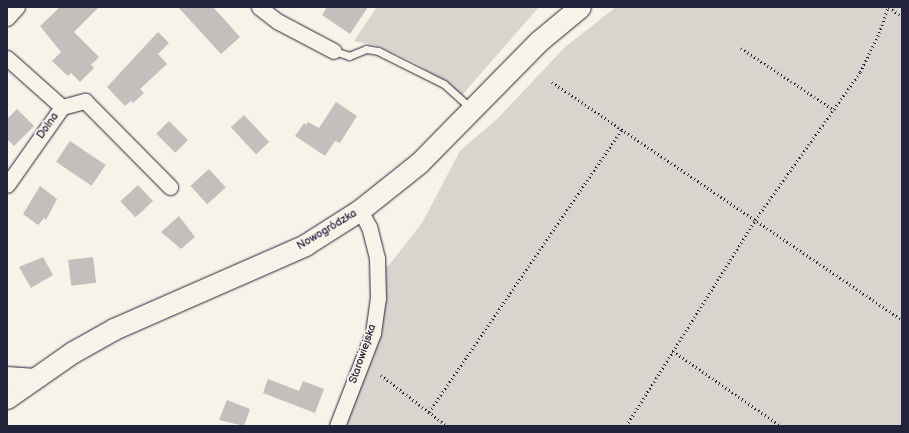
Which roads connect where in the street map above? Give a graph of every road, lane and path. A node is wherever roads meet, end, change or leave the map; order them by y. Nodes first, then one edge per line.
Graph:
1 (18, 7) edge
2 (259, 7) edge
3 (580, 7) edge
4 (888, 7) edge
5 (902, 17) edge
6 (7, 18) edge
7 (741, 48) dead end
8 (334, 51) joint
9 (7, 58) edge
10 (552, 82) dead end
11 (62, 107) junction
12 (472, 109) junction
13 (834, 110) junction
14 (622, 130) junction
15 (7, 185) edge
16 (170, 186) dead end
17 (360, 210) junction
18 (755, 220) junction
19 (902, 320) edge
20 (673, 351) junction
21 (381, 375) dead end
22 (7, 376) edge
23 (36, 378) junction
24 (7, 398) edge
25 (429, 412) junction
26 (337, 426) edge
27 (447, 426) edge
28 (626, 426) edge
29 (781, 426) edge

1 - 6 street
2 - 8 street
3 - 12 main road, Nowogródzka
4 - 5 path
4 - 13 path
7 - 13 path
8 - 12 lane
9 - 11 street, Dolna
10 - 14 path
11 - 15 street, Dolna
11 - 16 street
12 - 17 main road, Nowogródzka
13 - 18 path
14 - 18 path
14 - 25 path
17 - 23 main road, Nowogródzka
17 - 26 street, Starowiejska
18 - 19 path
18 - 20 path
20 - 28 path
20 - 29 path
21 - 25 path
22 - 23 street
23 - 24 main road, Nowogródzka
25 - 27 path

